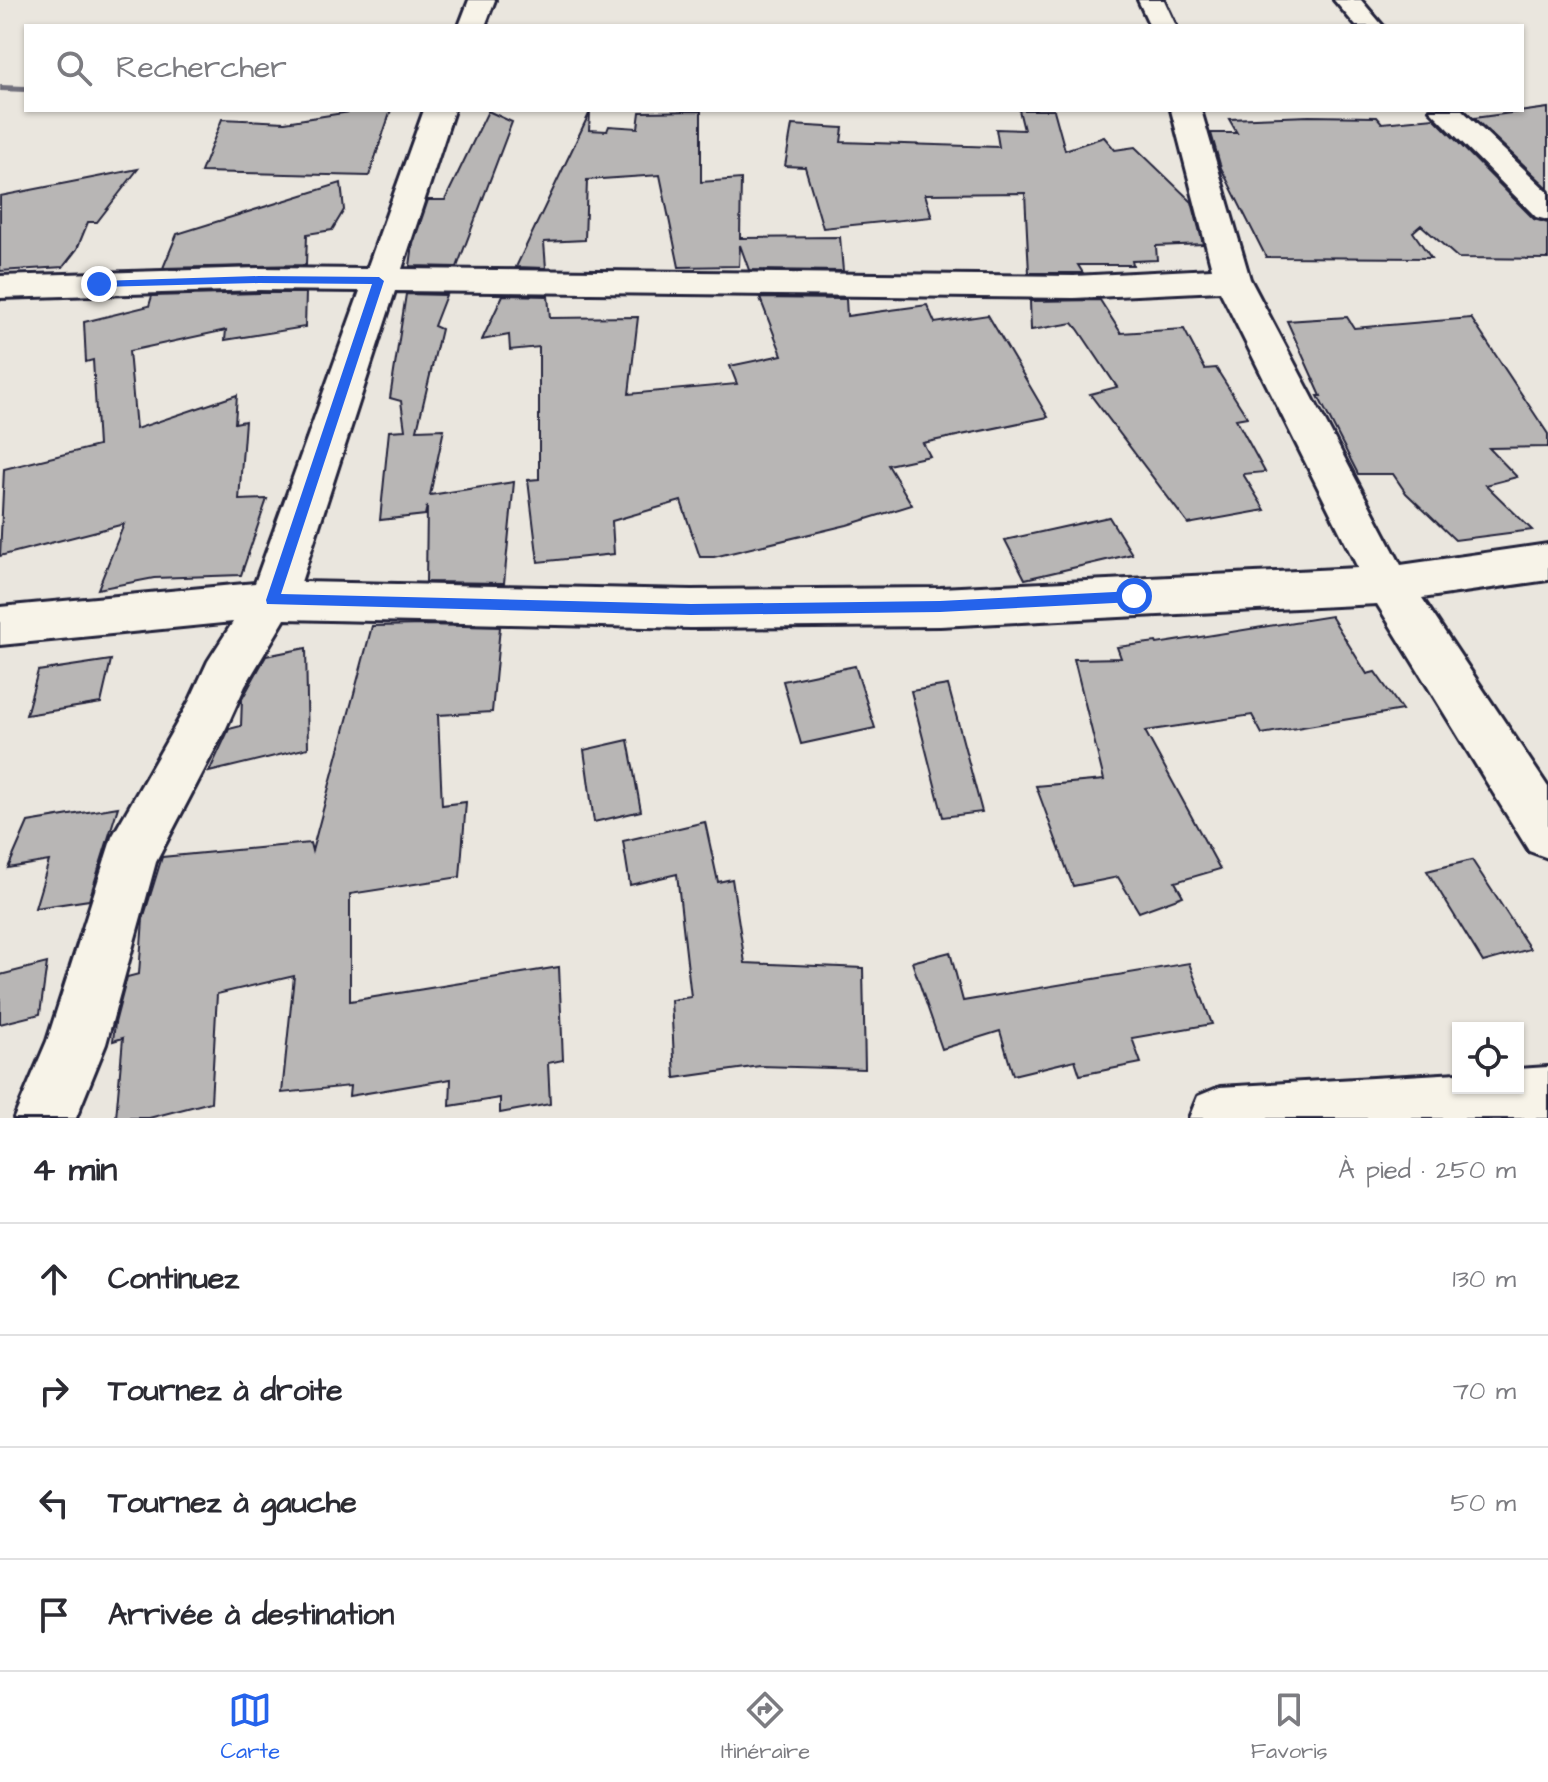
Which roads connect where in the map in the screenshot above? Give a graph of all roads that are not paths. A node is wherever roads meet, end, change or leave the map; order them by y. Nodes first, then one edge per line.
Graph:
1 (482, 0) edge
2 (1151, 0) edge
3 (1347, 0) edge
4 (473, 24) edge
5 (1162, 24) edge
6 (1368, 24) edge
7 (438, 112) edge
8 (1187, 112) edge
9 (1447, 112) edge
10 (1548, 210) edge
11 (1232, 279) junction
12 (379, 281) junction
13 (0, 287) edge
14 (1548, 562) edge
15 (1389, 585) junction
16 (272, 600) junction
17 (0, 626) edge
18 (1548, 833) edge
19 (1548, 1098) edge
20 (45, 1118) edge
21 (1220, 1118) edge

1 - 4 street
2 - 5 street
3 - 6 street
7 - 12 street
8 - 11 street
9 - 10 street
11 - 12 street
11 - 15 street
12 - 13 street
12 - 16 street
14 - 15 street
15 - 16 street
15 - 18 street
16 - 17 street
16 - 20 street
19 - 21 street

